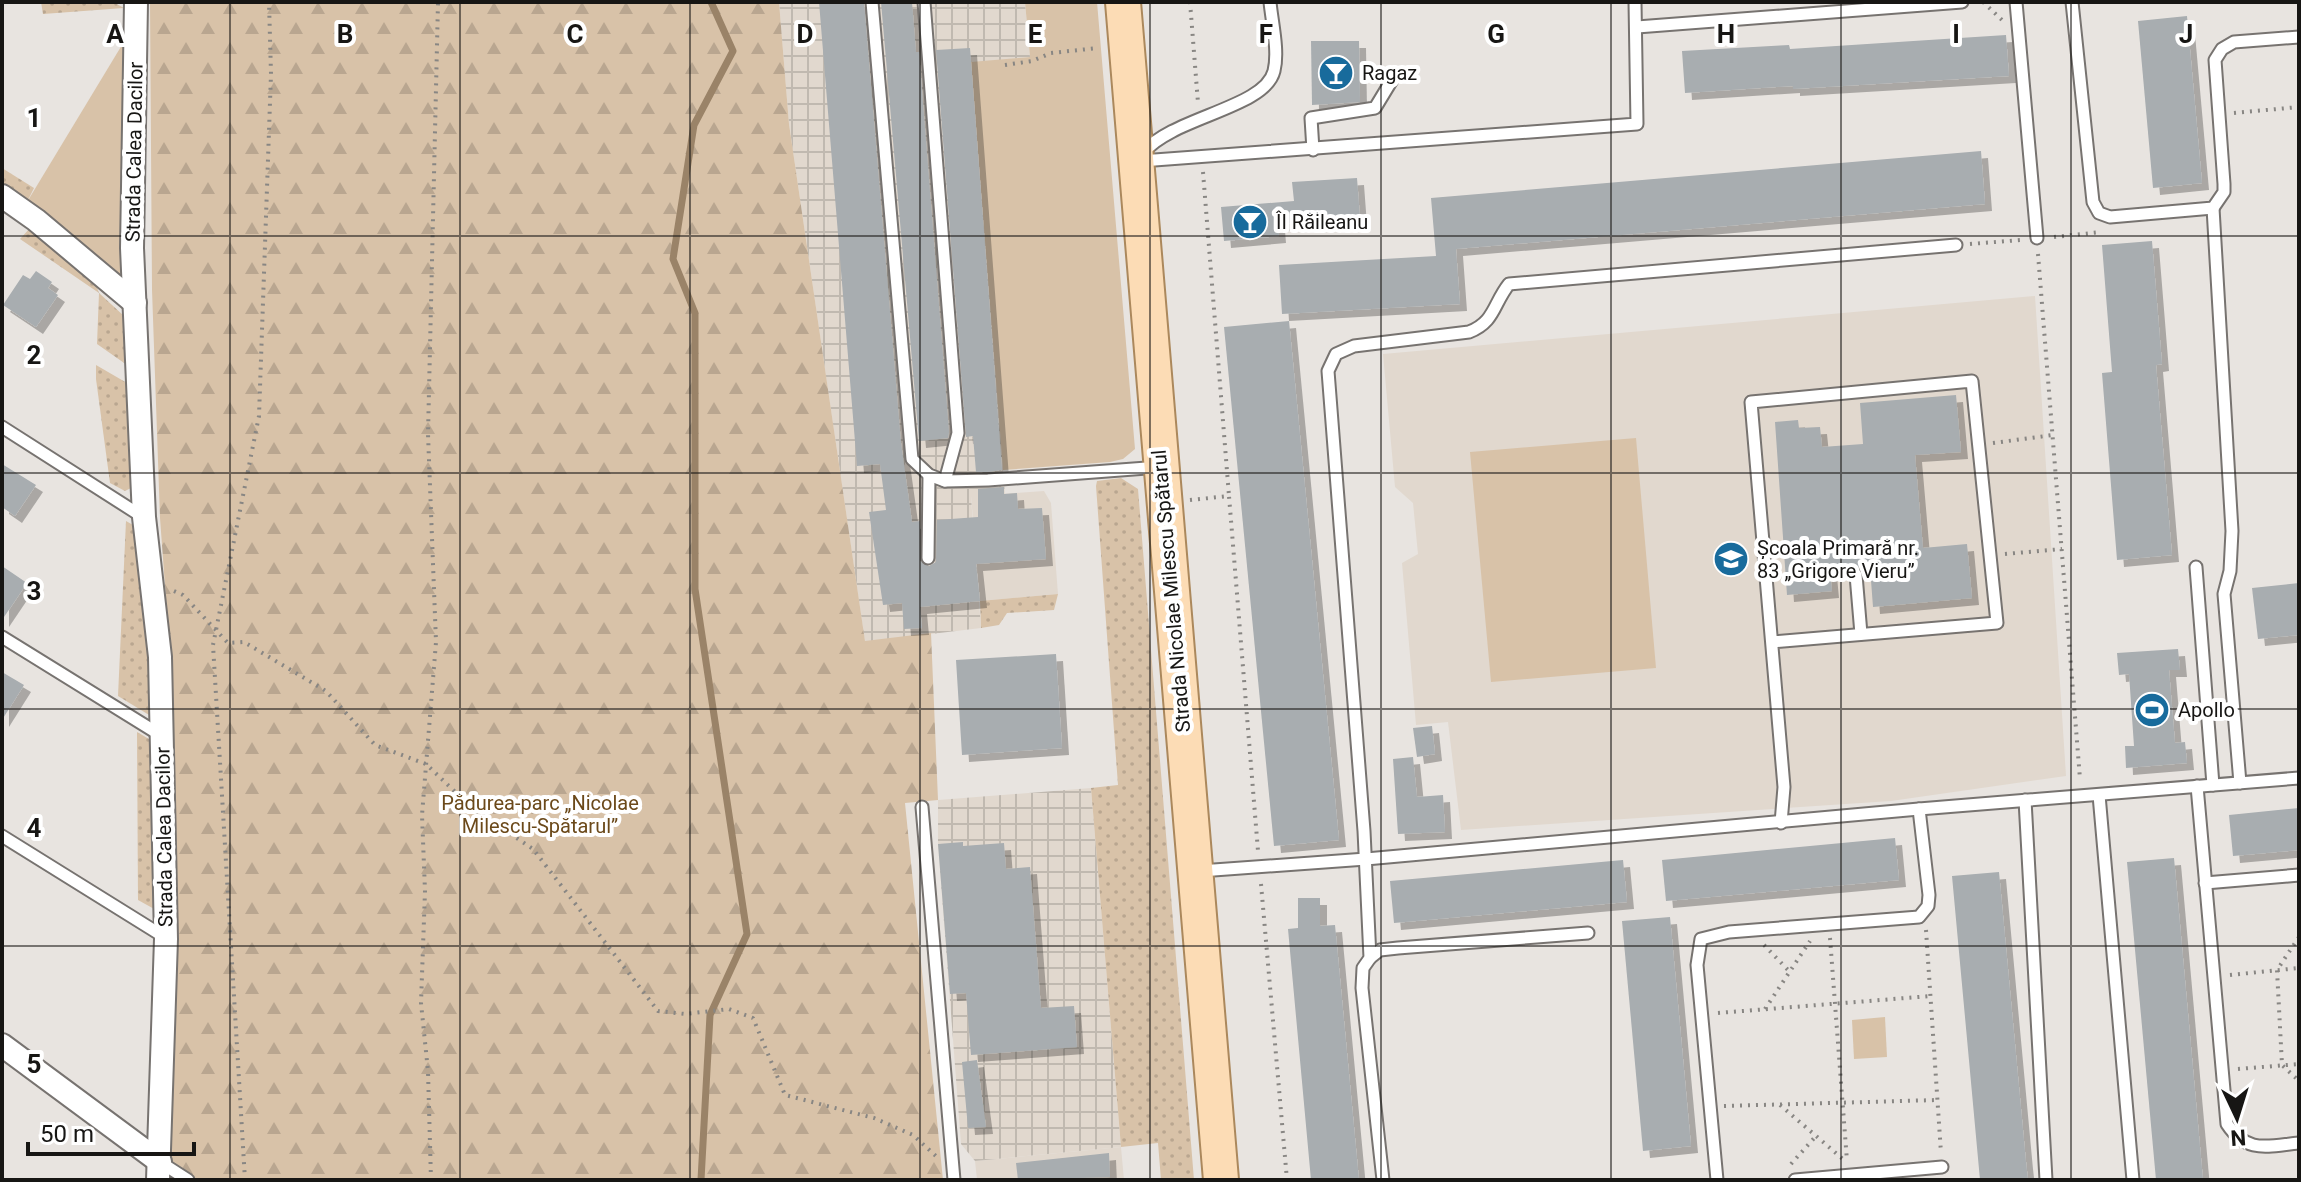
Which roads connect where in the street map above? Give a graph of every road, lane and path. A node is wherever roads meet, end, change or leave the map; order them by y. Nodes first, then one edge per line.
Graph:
1 (136, 2) edge
2 (269, 2) edge
3 (438, 2) edge
4 (872, 2) edge
5 (924, 2) edge
6 (1123, 2) edge
7 (1190, 2) edge
8 (1270, 2) edge
9 (1635, 2) edge
10 (1801, 2) edge
11 (1962, 2) edge
12 (2016, 2) edge
13 (2072, 2) edge
14 (1802, 16) junction
15 (1637, 27) junction
16 (2299, 37) edge
17 (1099, 48) dead end
18 (1005, 65) dead end
19 (1392, 80) dead end
20 (2299, 107) edge
21 (2218, 114) junction
22 (1199, 117) junction
23 (1313, 150) junction
24 (1202, 157) junction
25 (1136, 161) junction
26 (2, 196) edge
27 (2213, 208) junction
28 (2110, 217) junction
29 (2037, 238) junction
30 (1956, 245) joint
31 (135, 303) junction
32 (2, 427) edge
33 (2053, 435) junction
34 (1979, 445) junction
35 (1160, 466) junction
36 (929, 475) junction
37 (945, 481) junction
38 (1229, 496) junction
39 (1163, 503) junction
40 (144, 517) junction
41 (2062, 549) junction
42 (1991, 556) junction
43 (928, 558) dead end
44 (2196, 567) dead end
45 (1856, 575) dead end
46 (151, 580) junction
47 (216, 633) junction
48 (1861, 634) junction
49 (2, 637) edge
50 (1772, 642) junction
51 (162, 736) junction
52 (426, 764) junction
53 (2299, 778) edge
54 (2240, 783) junction
55 (2213, 785) junction
56 (2197, 786) junction
57 (2081, 795) junction
58 (2099, 795) junction
59 (2025, 800) junction
60 (922, 807) dead end
61 (1919, 809) junction
62 (1781, 823) junction
63 (2, 836) edge
64 (1366, 859) junction
65 (1259, 866) junction
66 (1195, 871) junction
67 (2299, 875) edge
68 (2205, 883) junction
69 (1925, 911) junction
70 (1825, 925) junction
71 (1749, 930) junction
72 (1588, 933) dead end
73 (2299, 937) edge
74 (166, 939) junction
75 (1370, 958) junction
76 (2299, 968) edge
77 (2277, 970) junction
78 (1790, 972) junction
79 (2213, 977) junction
80 (1931, 996) junction
81 (1835, 1003) junction
82 (1765, 1009) junction
83 (1702, 1014) junction
84 (2, 1045) edge
85 (2299, 1064) edge
86 (2282, 1065) junction
87 (2222, 1070) junction
88 (2299, 1081) edge
89 (1938, 1100) junction
90 (1843, 1102) junction
91 (1779, 1104) junction
92 (1710, 1106) junction
93 (1816, 1136) junction
94 (2299, 1143) edge
95 (1942, 1167) joint
96 (1787, 1169) dead end
97 (159, 1171) edge
98 (954, 1177) edge
99 (188, 1180) edge
100 (245, 1180) edge
101 (431, 1180) edge
102 (1221, 1180) edge
103 (1287, 1180) edge
104 (1383, 1180) edge
105 (1717, 1180) edge
106 (1795, 1180) edge
107 (2046, 1180) edge
108 (2133, 1180) edge

1 - 31 street, Strada Calea Dacilor
2 - 47 path
3 - 52 path
4 - 36 lane
5 - 37 lane
6 - 25 main road, Strada Nicolae Milescu Spătarul
7 - 22 path
8 - 22 lane
9 - 15 lane
10 - 14 lane
11 - 14 lane
12 - 29 lane
13 - 28 lane
14 - 15 lane
15 - 23 lane
16 - 21 lane
17 - 18 path
19 - 23 lane
20 - 21 path
21 - 27 lane
22 - 25 lane
23 - 24 lane
24 - 25 lane
24 - 38 path
25 - 35 main road, Strada Nicolae Milescu Spătarul
26 - 31 street
27 - 28 lane
27 - 54 lane
28 - 29 path
29 - 30 path
29 - 33 path
30 - 64 lane
31 - 40 street, Strada Calea Dacilor
32 - 40 lane
33 - 34 path
33 - 41 path
34 - 42 lane
34 - 50 lane
35 - 37 lane
35 - 39 main road, Strada Nicolae Milescu Spătarul
36 - 37 lane
36 - 43 lane
38 - 39 path
38 - 65 path
39 - 66 main road, Strada Nicolae Milescu Spătarul
40 - 46 street, Strada Calea Dacilor
41 - 42 path
41 - 57 path
42 - 48 lane
44 - 55 lane
45 - 48 lane
46 - 47 path
46 - 51 street, Strada Calea Dacilor
47 - 52 path
47 - 100 path
48 - 50 lane
49 - 51 lane, Strada Calea Dacilor
50 - 62 lane
51 - 74 street, Strada Calea Dacilor
52 - 98 path
52 - 101 path
53 - 54 lane
54 - 55 lane
55 - 56 lane
56 - 58 lane
56 - 68 lane
57 - 58 lane
57 - 59 lane
58 - 108 lane
59 - 61 lane
59 - 107 lane
60 - 98 lane
61 - 62 lane
61 - 69 lane
62 - 64 lane
63 - 74 lane, Strada Calea Dacilor
64 - 65 lane
64 - 75 lane
65 - 66 lane
65 - 103 path
66 - 102 main road, Strada Nicolae Milescu Spătarul
67 - 68 lane
68 - 79 lane
69 - 70 lane
69 - 80 path
70 - 71 lane
70 - 78 path
70 - 81 path
71 - 78 path
71 - 83 lane
72 - 75 lane
73 - 77 path
74 - 97 street, Strada Calea Dacilor
75 - 104 lane
76 - 77 path
77 - 79 path
77 - 86 path
78 - 82 path
79 - 87 lane
80 - 81 path
80 - 89 path
81 - 82 path
81 - 90 path
82 - 83 path
83 - 92 lane
84 - 97 street
85 - 86 path
86 - 87 path
86 - 88 path
87 - 94 lane
89 - 90 path
89 - 95 path
90 - 91 path
90 - 93 path
91 - 92 path
91 - 93 path
92 - 105 lane
93 - 96 path
95 - 106 lane
97 - 99 lane

